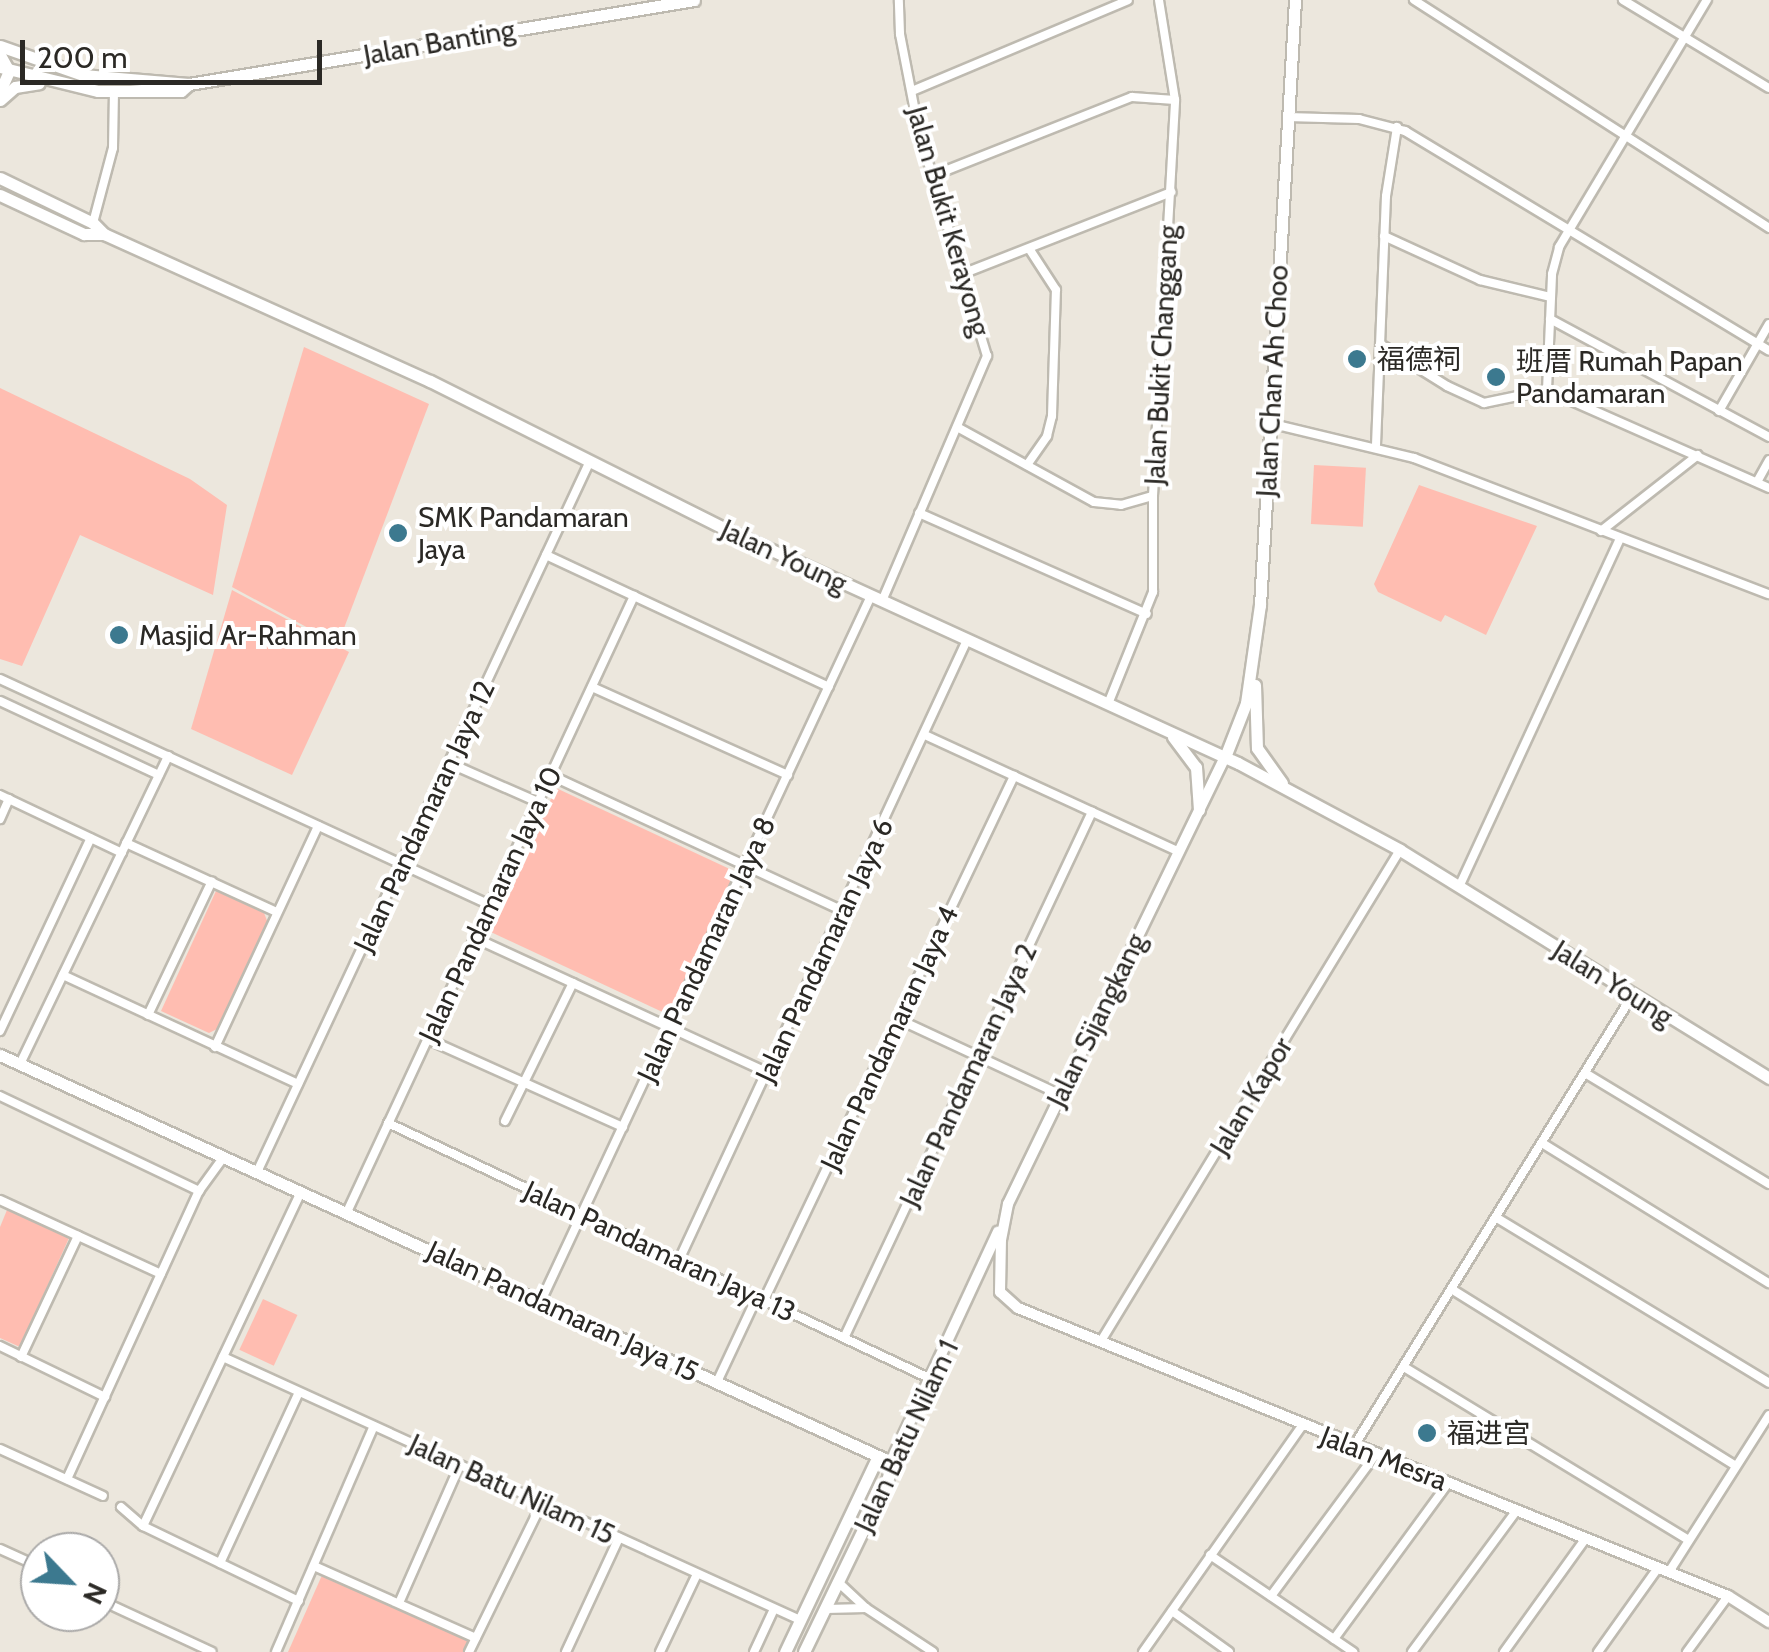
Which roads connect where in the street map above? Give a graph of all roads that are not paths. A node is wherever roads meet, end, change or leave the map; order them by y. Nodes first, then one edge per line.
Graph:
1 (694, 0) edge
2 (899, 0) edge
3 (1128, 0) edge
4 (1159, 0) edge
5 (1414, 0) edge
6 (1623, 0) edge
7 (1706, 0) edge
8 (1295, 2) edge
9 (1684, 36) junction
10 (0, 46) edge
11 (3, 65) edge
12 (66, 71) junction
13 (53, 83) junction
14 (190, 84) junction
15 (1769, 88) edge
16 (0, 91) edge
17 (114, 91) junction
18 (912, 92) junction
19 (0, 100) edge
20 (1175, 100) junction
21 (1287, 117) junction
22 (1396, 127) junction
23 (1624, 138) junction
24 (932, 176) junction
25 (0, 178) edge
26 (1170, 192) junction
27 (0, 194) edge
28 (93, 224) junction
29 (1568, 228) junction
30 (1769, 228) edge
31 (104, 234) junction
32 (1384, 236) junction
33 (1030, 250) junction
34 (962, 274) junction
35 (1551, 296) junction
36 (1550, 319) junction
37 (1769, 324) edge
38 (1380, 344) junction
39 (1758, 344) junction
40 (1769, 351) edge
41 (1547, 390) junction
42 (1719, 411) junction
43 (1269, 422) junction
44 (958, 428) junction
45 (1769, 437) edge
46 (1376, 445) junction
47 (1698, 455) junction
48 (1769, 460) edge
49 (590, 461) junction
50 (1027, 465) junction
51 (1757, 482) junction
52 (1769, 488) edge
53 (1154, 496) junction
54 (919, 513) junction
55 (1601, 531) junction
56 (1620, 538) junction
57 (546, 554) junction
58 (1769, 594) edge
59 (634, 596) junction
60 (876, 599) junction
61 (1146, 614) junction
62 (967, 640) junction
63 (1255, 648) junction
64 (0, 679) edge
65 (592, 687) junction
66 (829, 687) junction
67 (0, 701) edge
68 (1108, 704) junction
69 (1161, 728) junction
70 (924, 735) junction
71 (168, 756) junction
72 (1224, 757) junction
73 (448, 763) junction
74 (159, 775) junction
75 (550, 775) junction
76 (788, 775) junction
77 (1014, 776) junction
78 (1284, 787) junction
79 (4, 797) edge
80 (538, 802) junction
81 (1200, 810) junction
82 (1092, 812) junction
83 (0, 819) edge
84 (318, 826) junction
85 (91, 838) junction
86 (126, 843) junction
87 (1400, 850) junction
88 (1179, 852) junction
89 (122, 853) junction
90 (401, 864) junction
91 (745, 866) junction
92 (212, 882) junction
93 (1459, 887) junction
94 (490, 905) junction
95 (842, 910) junction
96 (277, 912) junction
97 (475, 938) junction
98 (63, 975) junction
99 (572, 983) junction
100 (1632, 996) junction
101 (148, 1015) junction
102 (898, 1019) junction
103 (669, 1028) junction
104 (0, 1031) edge
105 (427, 1039) junction
106 (214, 1047) junction
107 (0, 1054) edge
108 (978, 1056) junction
109 (20, 1064) junction
110 (767, 1072) junction
111 (1585, 1073) junction
112 (1769, 1078) edge
113 (524, 1083) junction
114 (298, 1084) junction
115 (1059, 1094) junction
116 (0, 1096) edge
117 (505, 1121) dead end
118 (388, 1123) junction
119 (623, 1127) junction
120 (1542, 1143) junction
121 (229, 1161) junction
122 (258, 1170) junction
123 (1769, 1184) edge
124 (302, 1190) junction
125 (199, 1191) junction
126 (0, 1201) edge
127 (347, 1212) junction
128 (582, 1214) junction
129 (1004, 1218) junction
130 (1498, 1218) junction
131 (78, 1236) junction
132 (679, 1260) junction
133 (161, 1274) junction
134 (1769, 1283) edge
135 (1453, 1290) junction
136 (1000, 1292) joint
137 (760, 1299) junction
138 (541, 1301) junction
139 (844, 1338) junction
140 (1100, 1340) junction
141 (0, 1346) edge
142 (21, 1356) junction
143 (223, 1357) junction
144 (1404, 1367) junction
145 (932, 1379) junction
146 (717, 1382) junction
147 (1769, 1383) edge
148 (299, 1392) junction
149 (105, 1397) junction
150 (1769, 1415) edge
151 (374, 1426) junction
152 (1302, 1426) junction
153 (1354, 1446) junction
154 (0, 1449) edge
155 (1376, 1454) junction
156 (878, 1456) junction
157 (891, 1462) junction
158 (460, 1466) junction
159 (1736, 1466) junction
160 (67, 1479) junction
161 (1448, 1483) junction
162 (102, 1496) dead end
163 (542, 1502) junction
164 (121, 1507) dead end
165 (1517, 1510) junction
166 (143, 1526) junction
167 (619, 1538) junction
168 (1586, 1538) junction
169 (1688, 1540) junction
170 (1210, 1554) junction
171 (220, 1563) junction
172 (314, 1566) junction
173 (1664, 1570) junction
174 (698, 1574) junction
175 (838, 1582) junction
176 (1271, 1596) junction
177 (1728, 1596) junction
178 (299, 1600) junction
179 (399, 1603) junction
180 (774, 1608) junction
181 (866, 1608) junction
182 (120, 1609) edge
183 (824, 1609) junction
184 (1172, 1611) junction
185 (800, 1620) junction
186 (1769, 1622) edge
187 (476, 1638) junction
188 (1334, 1639) junction
189 (212, 1652) edge
190 (276, 1652) edge
191 (470, 1652) edge
192 (566, 1652) edge
193 (660, 1652) edge
194 (754, 1652) edge
195 (785, 1652) edge
196 (804, 1652) edge
197 (932, 1652) edge
198 (1143, 1652) edge
199 (1228, 1652) edge
200 (1353, 1652) edge
201 (1412, 1652) edge
202 (1504, 1652) edge
203 (1598, 1652) edge
204 (1687, 1652) edge

1 - 14 main road, Jalan Banting
2 - 18 street, Jalan Bukit Kerayong
3 - 18 street
4 - 20 street, Jalan Bukit Changgang
5 - 23 street
6 - 9 street
7 - 9 street
8 - 21 main road, Jalan Chan Ah Choo
9 - 15 street
9 - 23 street
10 - 12 main road
11 - 12 main road
11 - 13 main road, Jalan Banting
11 - 16 main road
12 - 14 main road
13 - 17 main road, Jalan Banting
13 - 19 main road
14 - 17 main road, Jalan Banting
17 - 28 street
18 - 24 street, Jalan Bukit Kerayong
20 - 24 street
20 - 26 street, Jalan Bukit Changgang
21 - 22 street
21 - 43 main road, Jalan Chan Ah Choo
22 - 29 street
22 - 32 street
23 - 29 street
23 - 30 street
24 - 34 street, Jalan Bukit Kerayong
25 - 28 main road, Jalan Young
26 - 33 street
26 - 53 street, Jalan Bukit Changgang
27 - 31 main road, Jalan Young
28 - 31 main road, Jalan Young
29 - 35 street
29 - 39 street
31 - 49 main road, Jalan Young
32 - 35 street
32 - 38 street
33 - 34 street
33 - 50 street
34 - 44 street, Jalan Bukit Kerayong
35 - 36 street
36 - 41 street
36 - 42 street
37 - 39 street
38 - 41 street
38 - 46 street
39 - 40 street
39 - 42 street
41 - 47 street
42 - 45 street
43 - 46 street
43 - 63 main road, Jalan Chan Ah Choo
44 - 50 street
44 - 54 street, Jalan Bukit Kerayong
46 - 55 street
47 - 51 street
47 - 55 street
48 - 51 street
49 - 57 street, Jalan Pandamaran Jaya 12
49 - 60 main road, Jalan Young
50 - 53 street
51 - 52 street
53 - 61 street, Jalan Bukit Changgang
54 - 60 street, Jalan Bukit Kerayong
54 - 61 street
55 - 56 street
56 - 58 street
56 - 93 street
57 - 59 street
57 - 73 street, Jalan Pandamaran Jaya 12
59 - 65 street, Jalan Pandamaran Jaya 10
59 - 66 street
60 - 62 main road, Jalan Young
60 - 66 street, Jalan Pandamaran Jaya 8
61 - 68 street, Jalan Bukit Changgang
62 - 68 main road, Jalan Young
62 - 70 street, Jalan Pandamaran Jaya 6
63 - 72 main road, Jalan Chan Ah Choo
63 - 78 main road
64 - 71 street
65 - 75 street, Jalan Pandamaran Jaya 10
65 - 76 street
66 - 76 street, Jalan Pandamaran Jaya 8
67 - 74 street
68 - 69 main road, Jalan Young
69 - 72 main road, Jalan Young
69 - 81 main road
70 - 77 street
70 - 95 street, Jalan Pandamaran Jaya 6
71 - 74 street
71 - 84 street
72 - 78 main road, Jalan Young
72 - 81 street, Jalan Sijangkang
73 - 80 street
73 - 90 street, Jalan Pandamaran Jaya 12
74 - 86 street
75 - 80 street, Jalan Pandamaran Jaya 10
75 - 91 street
76 - 91 street, Jalan Pandamaran Jaya 8
77 - 82 street
77 - 102 street, Jalan Pandamaran Jaya 4
78 - 87 main road, Jalan Young
79 - 83 street
79 - 85 street
80 - 94 street, Jalan Pandamaran Jaya 10
81 - 88 street, Jalan Sijangkang
82 - 88 street
82 - 108 street, Jalan Pandamaran Jaya 2
84 - 90 street
84 - 96 street
85 - 89 street
85 - 104 street
86 - 89 street
86 - 92 street
87 - 93 main road, Jalan Young
87 - 140 street, Jalan Kapor
88 - 115 street, Jalan Sijangkang
89 - 98 street
90 - 94 street
90 - 114 street, Jalan Pandamaran Jaya 12
91 - 95 street
91 - 103 street, Jalan Pandamaran Jaya 8
92 - 96 street
92 - 101 street
93 - 100 main road, Jalan Young
94 - 97 street, Jalan Pandamaran Jaya 10
95 - 110 street, Jalan Pandamaran Jaya 6
96 - 106 street
97 - 99 street
97 - 105 street, Jalan Pandamaran Jaya 10
98 - 101 street
98 - 109 street
99 - 103 street
99 - 113 street
100 - 111 street
100 - 112 main road, Jalan Young
101 - 106 street
102 - 108 street
102 - 137 street, Jalan Pandamaran Jaya 4
103 - 110 street
103 - 119 street, Jalan Pandamaran Jaya 8
105 - 113 street
105 - 118 street, Jalan Pandamaran Jaya 10
106 - 114 street
107 - 109 main road, Jalan Pandamaran Jaya 15
108 - 115 street
108 - 139 street, Jalan Pandamaran Jaya 2
109 - 121 main road, Jalan Pandamaran Jaya 15
110 - 132 street, Jalan Pandamaran Jaya 6
111 - 120 street
111 - 123 street
113 - 117 street
113 - 119 street
114 - 122 street, Jalan Pandamaran Jaya 12
115 - 129 street, Jalan Sijangkang
116 - 125 street
118 - 127 street, Jalan Pandamaran Jaya 10
118 - 128 street, Jalan Pandamaran Jaya 13
119 - 128 street, Jalan Pandamaran Jaya 8
120 - 130 street
120 - 134 street
121 - 122 main road, Jalan Pandamaran Jaya 15
121 - 125 street
122 - 124 main road, Jalan Pandamaran Jaya 15
124 - 127 main road, Jalan Pandamaran Jaya 15
124 - 143 street
125 - 133 street
126 - 131 street
127 - 138 main road, Jalan Pandamaran Jaya 15
128 - 132 street, Jalan Pandamaran Jaya 13
128 - 138 street, Jalan Pandamaran Jaya 8
129 - 136 street, Jalan Sijangkang
129 - 145 street, Jalan Batu Nilam 1
130 - 135 street
130 - 147 street
131 - 133 street
131 - 142 street
132 - 137 street, Jalan Pandamaran Jaya 13
133 - 149 street
135 - 144 street
135 - 159 street
136 - 140 street, Jalan Mesra
137 - 139 street, Jalan Pandamaran Jaya 13
137 - 146 street, Jalan Pandamaran Jaya 4
138 - 146 main road, Jalan Pandamaran Jaya 15
139 - 145 street, Jalan Pandamaran Jaya 13
140 - 152 street, Jalan Mesra
141 - 142 street
142 - 149 street
143 - 148 street, Jalan Batu Nilam 15
143 - 166 street
144 - 153 street
144 - 169 street
145 - 157 street, Jalan Batu Nilam 1
146 - 156 main road, Jalan Pandamaran Jaya 15
148 - 151 street, Jalan Batu Nilam 15
148 - 171 street
149 - 160 street
150 - 159 street
151 - 158 street, Jalan Batu Nilam 15
151 - 172 street
152 - 153 street, Jalan Mesra
152 - 170 street
153 - 155 street, Jalan Mesra
154 - 160 street
155 - 161 street, Jalan Mesra
155 - 176 street
156 - 157 main road, Jalan Pandamaran Jaya 15
156 - 185 main road, Jalan Batu Nilam 1
157 - 175 main road, Jalan Batu Nilam 1
158 - 163 street, Jalan Batu Nilam 15
158 - 179 street
159 - 169 street
160 - 162 street
161 - 165 street, Jalan Mesra
161 - 188 street
163 - 167 street, Jalan Batu Nilam 15
163 - 187 street
164 - 166 street
165 - 168 street, Jalan Mesra
165 - 201 street
166 - 171 street
167 - 174 street, Jalan Batu Nilam 15
167 - 192 street
168 - 173 street, Jalan Mesra
168 - 202 street
169 - 173 street
170 - 176 street
170 - 184 street
171 - 178 street
172 - 178 street
172 - 179 street
173 - 177 street, Jalan Mesra
173 - 203 street
174 - 180 street, Jalan Batu Nilam 15
174 - 193 street
175 - 181 street
175 - 183 main road, Jalan Batu Nilam 1
176 - 188 street
177 - 186 street, Jalan Mesra
177 - 204 street
178 - 190 street
179 - 187 street
180 - 185 street, Jalan Batu Nilam 15
180 - 194 street
181 - 183 street
181 - 197 street
182 - 189 street
183 - 196 main road, Jalan Batu Nilam 1
184 - 198 street
184 - 199 street
185 - 195 main road, Jalan Batu Nilam 1
187 - 191 street
188 - 200 street

